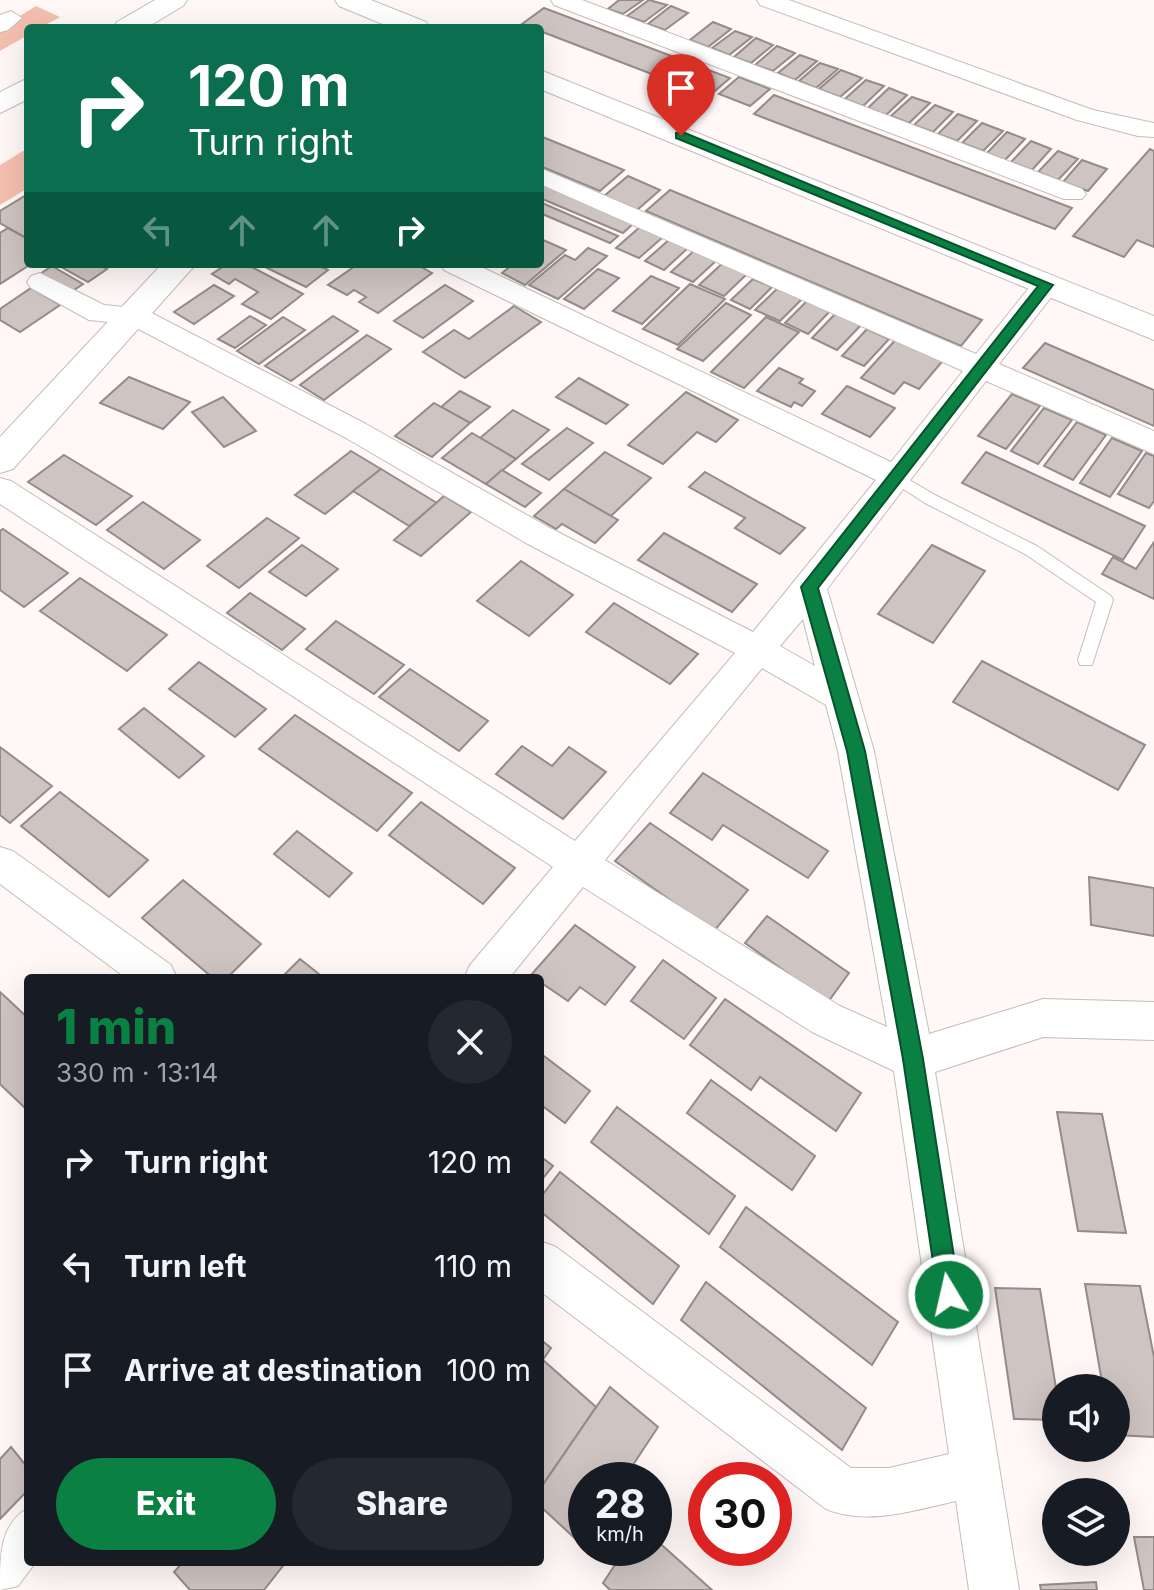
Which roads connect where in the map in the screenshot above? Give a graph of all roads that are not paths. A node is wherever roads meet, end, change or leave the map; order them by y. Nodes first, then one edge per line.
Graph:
1 (174, 0) edge
2 (348, 0) edge
3 (562, 0) edge
4 (768, 0) edge
5 (0, 13) edge
6 (134, 24) edge
7 (406, 24) edge
8 (0, 25) edge
9 (544, 81) edge
10 (24, 89) edge
11 (0, 104) edge
12 (1154, 130) edge
13 (544, 177) edge
14 (1073, 194) dead end
15 (176, 268) edge
16 (461, 268) edge
17 (40, 282) dead end
18 (1046, 285) junction
19 (134, 315) junction
20 (1154, 329) edge
21 (981, 367) junction
22 (1154, 443) edge
23 (0, 460) edge
24 (896, 477) junction
25 (0, 489) edge
26 (810, 587) junction
27 (758, 650) junction
28 (1086, 660) dead end
29 (841, 697) junction
30 (0, 863) edge
31 (579, 864) junction
32 (152, 974) edge
33 (487, 974) edge
34 (1154, 1021) edge
35 (913, 1059) junction
36 (544, 1266) edge
37 (976, 1472) junction
38 (24, 1538) edge
39 (0, 1568) edge
40 (994, 1590) edge

1 - 6 main road
2 - 7 main road
3 - 14 street
4 - 12 street
5 - 8 street
9 - 18 main road
10 - 11 main road
13 - 21 street
15 - 19 main road
16 - 24 street
17 - 19 street
18 - 20 main road
18 - 21 street
19 - 23 main road
19 - 27 street
21 - 22 street
21 - 24 street
24 - 26 street
24 - 28 lane
25 - 31 street
26 - 27 street
26 - 29 street
27 - 29 street
27 - 31 street
29 - 35 street
30 - 32 street
31 - 33 street
31 - 35 street
34 - 35 street
35 - 37 street
36 - 37 street
37 - 40 street
38 - 39 street

